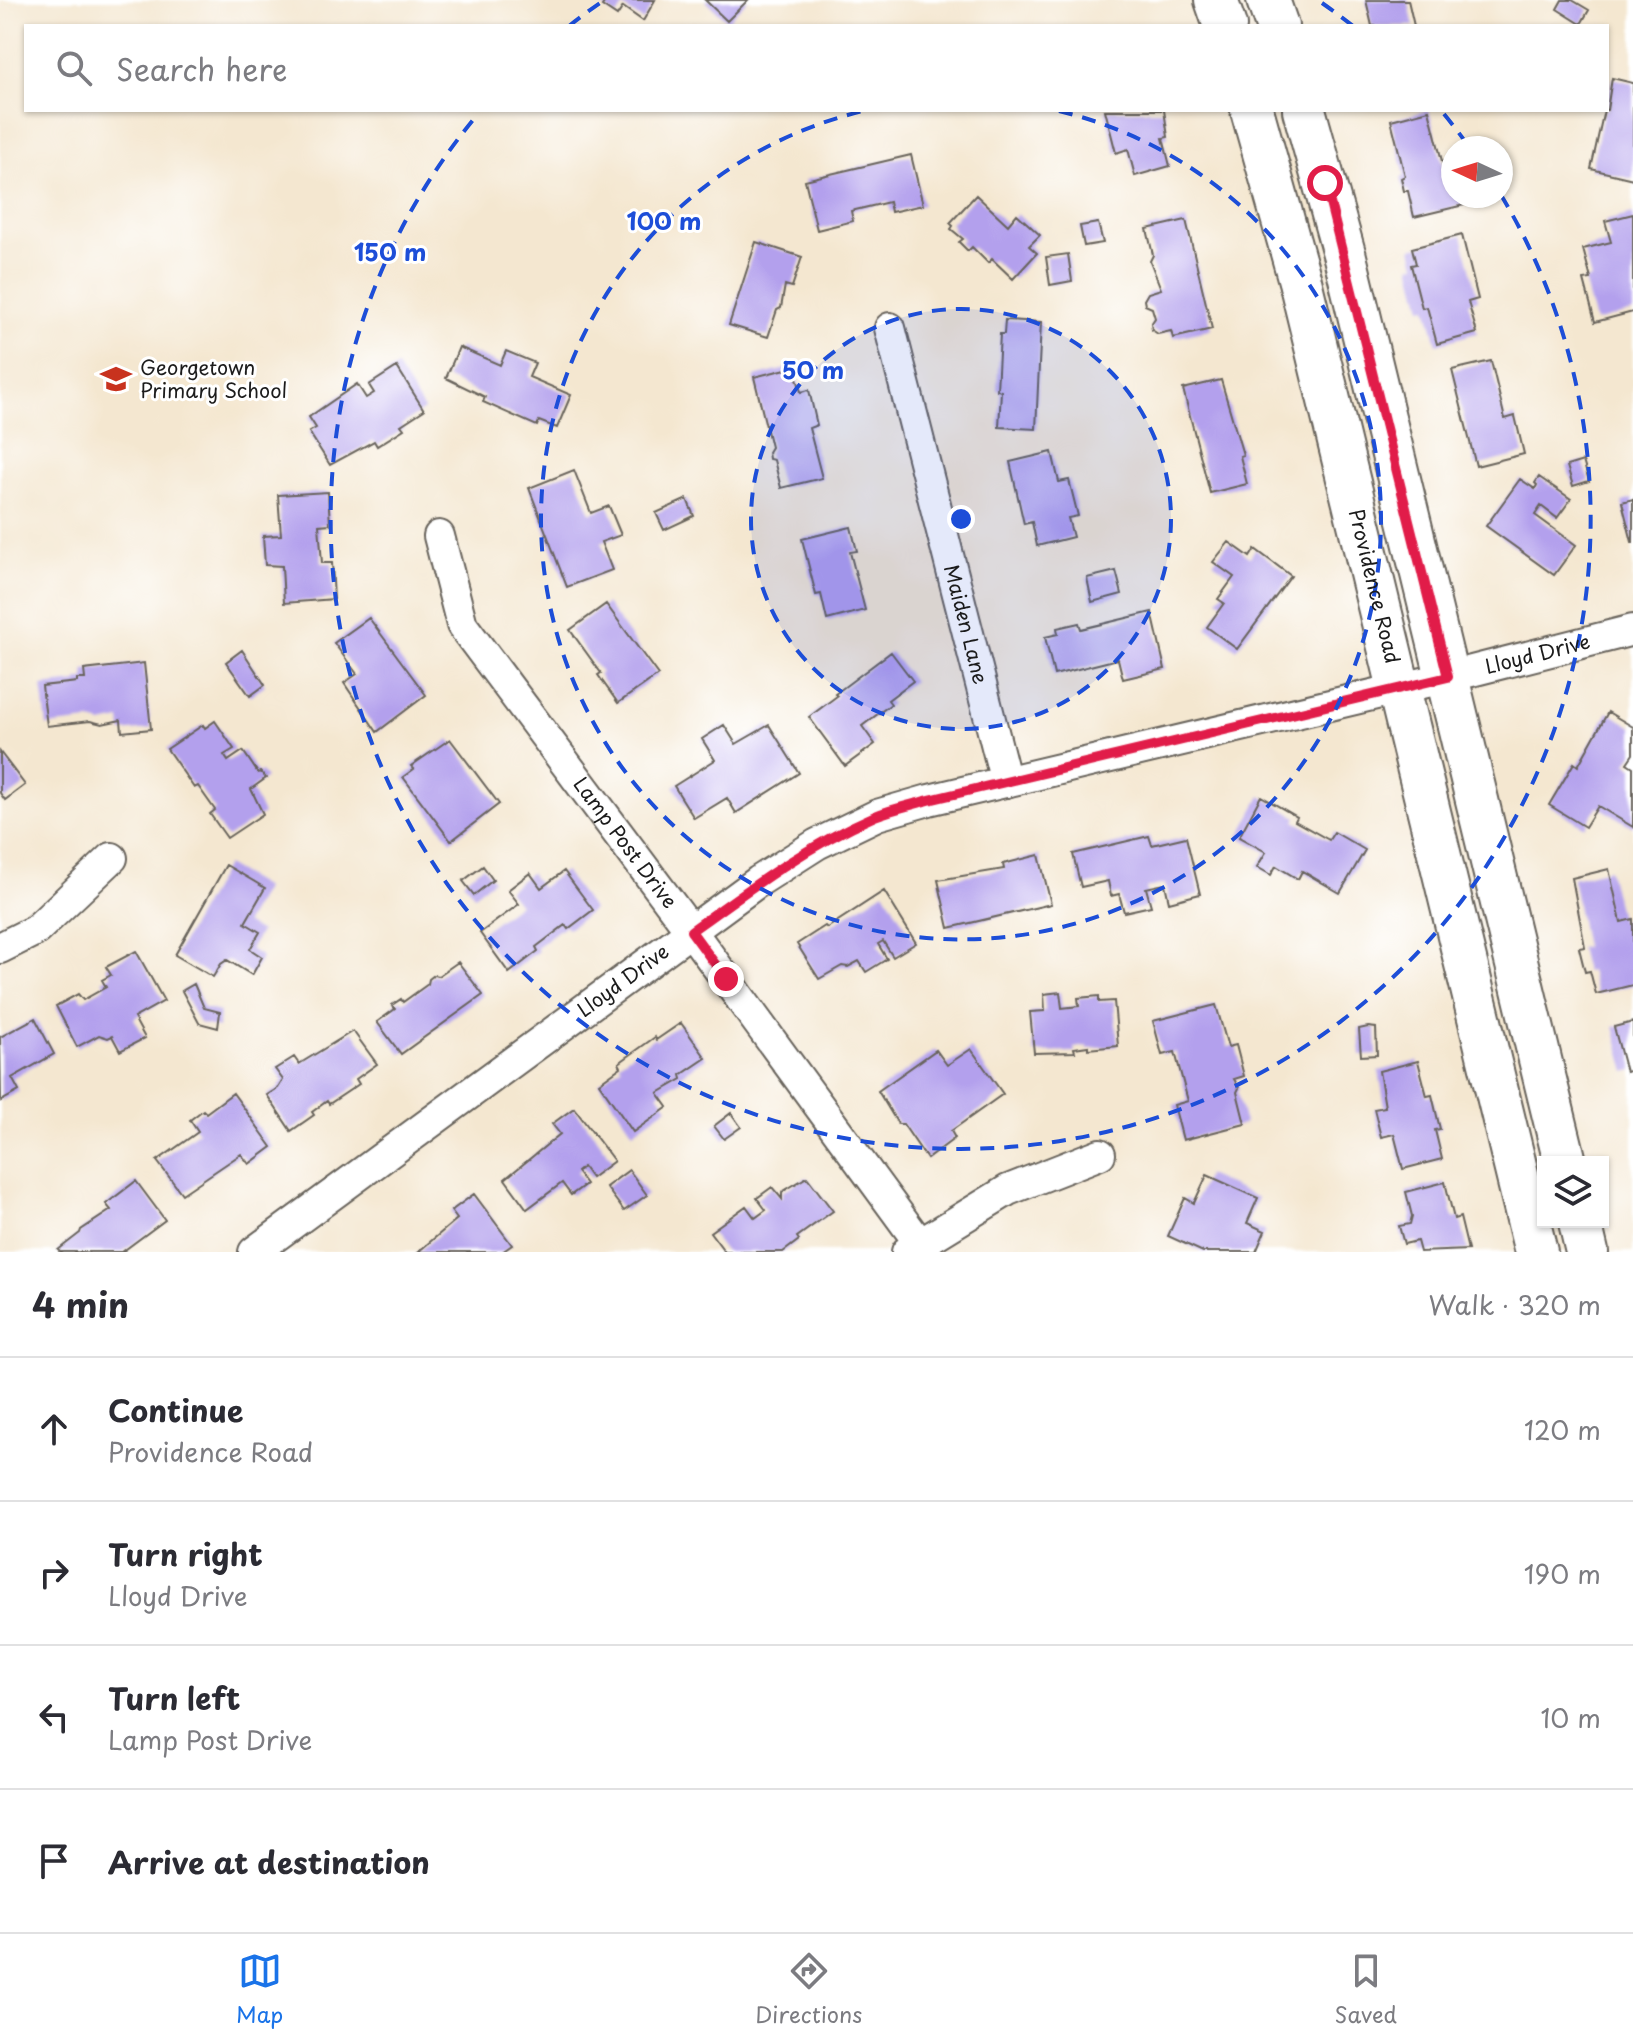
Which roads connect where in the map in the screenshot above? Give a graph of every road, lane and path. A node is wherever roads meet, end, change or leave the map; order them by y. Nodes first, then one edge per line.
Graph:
1 (1216, 0) edge
2 (1268, 0) edge
3 (1224, 24) edge
4 (1276, 24) edge
5 (1253, 112) edge
6 (1305, 112) edge
7 (890, 328) dead end
8 (439, 536) dead end
9 (1633, 630) edge
10 (1448, 677) junction
11 (1400, 689) junction
12 (1006, 782) junction
13 (112, 858) dead end
14 (691, 931) junction
15 (0, 948) edge
16 (1100, 1154) dead end
17 (1564, 1156) edge
18 (1581, 1228) edge
19 (917, 1249) edge
20 (254, 1252) edge
21 (1536, 1252) edge
22 (1587, 1252) edge

1 - 3 main road
2 - 4 main road
5 - 11 main road, Providence Road
6 - 10 main road
7 - 12 street, Maiden Lane
8 - 14 street, Lamp Post Drive
9 - 10 street, Lloyd Drive
10 - 11 street, Lloyd Drive
10 - 17 main road
11 - 12 street, Lloyd Drive
11 - 21 main road, Providence Road
12 - 14 street, Lloyd Drive
13 - 15 street
14 - 19 street, Lamp Post Drive
14 - 20 street, Lloyd Drive
16 - 19 street
18 - 22 main road

